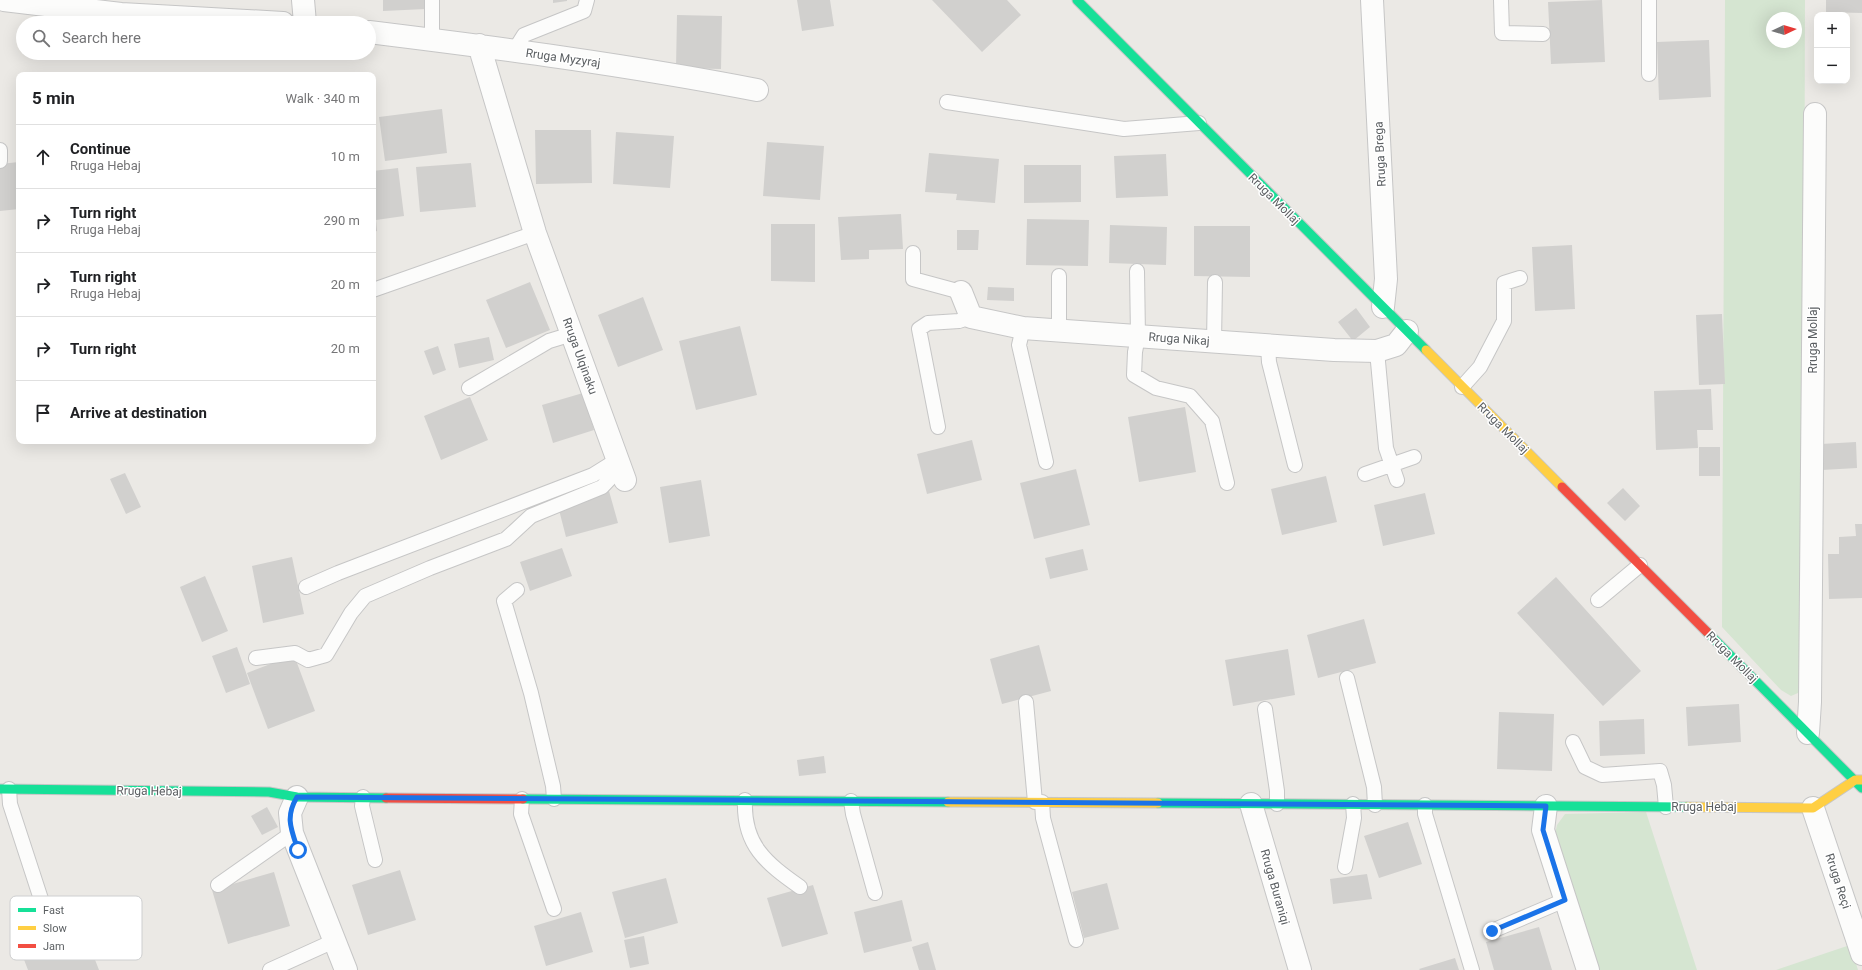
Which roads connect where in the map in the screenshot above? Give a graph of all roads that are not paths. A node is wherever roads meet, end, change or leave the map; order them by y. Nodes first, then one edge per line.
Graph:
1 (4, 0) edge
2 (303, 0) edge
3 (432, 0) edge
4 (587, 0) edge
5 (1077, 0) edge
6 (1372, 0) edge
7 (1501, 0) edge
8 (1649, 0) edge
9 (157, 16) edge
10 (305, 16) edge
11 (376, 33) edge
12 (1543, 34) dead end
13 (432, 40) junction
14 (479, 45) junction
15 (514, 51) junction
16 (1649, 74) dead end
17 (757, 90) dead end
18 (947, 102) dead end
19 (1815, 114) dead end
20 (1199, 123) junction
21 (0, 150) edge
22 (0, 161) edge
23 (535, 233) junction
24 (913, 253) dead end
25 (1137, 271) dead end
26 (1060, 276) dead end
27 (1520, 278) dead end
28 (1214, 282) dead end
29 (376, 289) edge
30 (961, 292) joint
31 (1383, 307) junction
32 (971, 317) junction
33 (1023, 328) junction
34 (1059, 330) junction
35 (1407, 331) junction
36 (572, 334) junction
37 (1138, 337) junction
38 (1214, 342) junction
39 (1268, 346) junction
40 (1378, 351) junction
41 (1462, 387) junction
42 (469, 388) dead end
43 (938, 427) dead end
44 (1414, 457) dead end
45 (1046, 462) dead end
46 (1295, 465) dead end
47 (1392, 465) junction
48 (621, 469) junction
49 (1365, 474) dead end
50 (1397, 480) dead end
51 (1227, 483) dead end
52 (1640, 565) junction
53 (306, 587) dead end
54 (517, 590) dead end
55 (1598, 600) dead end
56 (256, 658) dead end
57 (1346, 678) dead end
58 (1026, 702) dead end
59 (1265, 709) dead end
60 (1808, 733) junction
61 (1573, 742) dead end
62 (1858, 780) edge
63 (1862, 788) edge
64 (4, 789) edge
65 (297, 797) junction
66 (363, 797) junction
67 (522, 798) junction
68 (554, 799) junction
69 (745, 800) junction
70 (851, 801) junction
71 (1038, 802) junction
72 (1251, 804) junction
73 (1277, 804) junction
74 (1353, 804) junction
75 (1375, 805) junction
76 (1425, 805) junction
77 (1546, 806) junction
78 (1666, 807) junction
79 (1813, 808) junction
80 (292, 833) junction
81 (375, 860) dead end
82 (1345, 867) dead end
83 (218, 885) dead end
84 (800, 887) dead end
85 (875, 893) dead end
86 (40, 896) edge
87 (1565, 900) junction
88 (554, 909) dead end
89 (1492, 931) dead end
90 (1076, 940) dead end
91 (334, 941) junction
92 (1862, 954) edge
93 (270, 970) edge
94 (346, 970) edge
95 (1300, 970) edge
96 (1472, 970) edge
97 (1588, 970) edge

1 - 9 street
2 - 10 street
3 - 13 lane
4 - 15 lane
5 - 20 street, Rruga Mollaj
6 - 31 street, Rruga Brega
7 - 12 lane
8 - 16 lane
11 - 13 street, Rruga Myzyraj
13 - 14 street, Rruga Myzyraj
14 - 15 street, Rruga Myzyraj
14 - 23 street, Rruga Ulqinaku
15 - 17 street, Rruga Myzyraj
18 - 20 lane
19 - 60 street, Rruga Mollaj
20 - 31 street, Rruga Mollaj
21 - 22 lane
23 - 29 lane
23 - 36 street, Rruga Ulqinaku
24 - 30 lane
25 - 37 lane
26 - 34 lane
27 - 41 lane
28 - 38 lane
30 - 32 street
31 - 35 street, Rruga Mollaj
32 - 33 street, Rruga Nikaj
32 - 43 lane
33 - 34 street, Rruga Nikaj
33 - 45 lane
34 - 37 street, Rruga Nikaj
35 - 40 street, Rruga Nikaj
35 - 41 street, Rruga Mollaj
36 - 42 lane
36 - 48 street, Rruga Ulqinaku
37 - 38 street, Rruga Nikaj
37 - 51 lane
38 - 39 street, Rruga Nikaj
39 - 40 street, Rruga Nikaj
39 - 46 lane
40 - 47 lane
41 - 52 street, Rruga Mollaj
44 - 47 lane
47 - 49 lane
47 - 50 lane
48 - 53 lane
48 - 56 lane
52 - 55 lane
52 - 60 street, Rruga Mollaj
54 - 68 lane
57 - 75 lane
58 - 71 lane
59 - 73 lane
60 - 62 street, Rruga Mollaj
61 - 78 lane
62 - 63 street, Rruga Mollaj
62 - 79 street
64 - 65 street, Rruga Hebaj
64 - 86 lane
65 - 66 street, Rruga Hebaj
65 - 80 street
66 - 67 street, Rruga Hebaj
66 - 81 lane
67 - 68 street, Rruga Hebaj
67 - 88 lane
68 - 69 street, Rruga Hebaj
69 - 70 street, Rruga Hebaj
69 - 84 lane
70 - 71 street, Rruga Hebaj
70 - 85 lane
71 - 72 street, Rruga Hebaj
71 - 90 lane
72 - 73 street, Rruga Hebaj
72 - 95 street, Rruga Buraniqi
73 - 74 street, Rruga Hebaj
74 - 75 street, Rruga Hebaj
74 - 82 lane
75 - 76 street, Rruga Hebaj
76 - 77 street, Rruga Hebaj
76 - 96 lane
77 - 78 street, Rruga Hebaj
77 - 87 street
78 - 79 street, Rruga Hebaj
79 - 92 street, Rruga Reçi
80 - 83 lane
80 - 91 street
87 - 89 lane
87 - 97 street
91 - 93 lane
91 - 94 street

